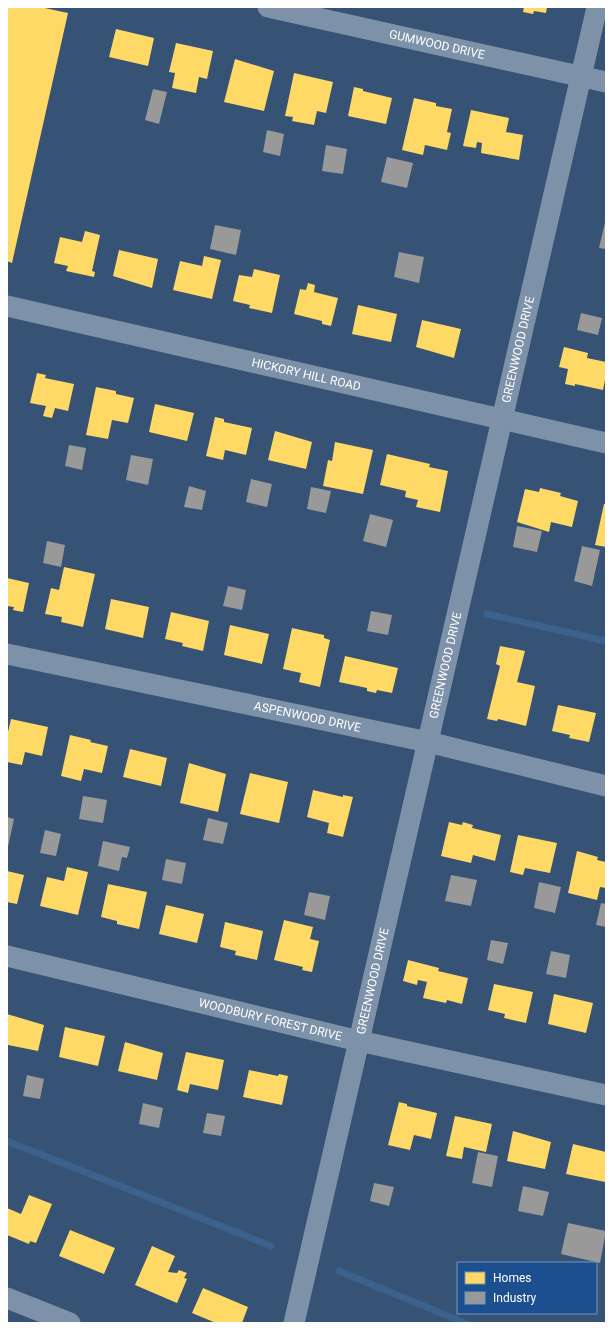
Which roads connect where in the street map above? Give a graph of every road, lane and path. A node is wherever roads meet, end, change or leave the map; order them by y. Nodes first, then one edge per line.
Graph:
1 (268, 7) edge
2 (597, 7) edge
3 (581, 76) junction
4 (606, 82) edge
5 (7, 306) edge
6 (502, 418) junction
7 (606, 443) edge
8 (7, 654) edge
9 (428, 742) junction
10 (606, 786) edge
11 (7, 956) edge
12 (359, 1041) junction
13 (606, 1095) edge
14 (7, 1298) edge
15 (35, 1317) edge
16 (70, 1323) edge
17 (294, 1323) edge

1 - 3 street, GUMWOOD DRIVE
2 - 3 street, GREENWOOD DRIVE
3 - 4 street, GUMWOOD DRIVE
3 - 6 street, GREENWOOD DRIVE
5 - 6 street, HICKORY HILL ROAD
6 - 7 street, HICKORY HILL ROAD
6 - 9 street, GREENWOOD DRIVE
8 - 9 street, ASPENWOOD DRIVE
9 - 10 street, ASPENWOOD DRIVE
9 - 12 street, GREENWOOD DRIVE
11 - 12 street, WOODBURY FOREST DRIVE
12 - 13 street, WOODBURY FOREST DRIVE
12 - 17 street, GREENWOOD DRIVE
14 - 15 street
15 - 16 street

